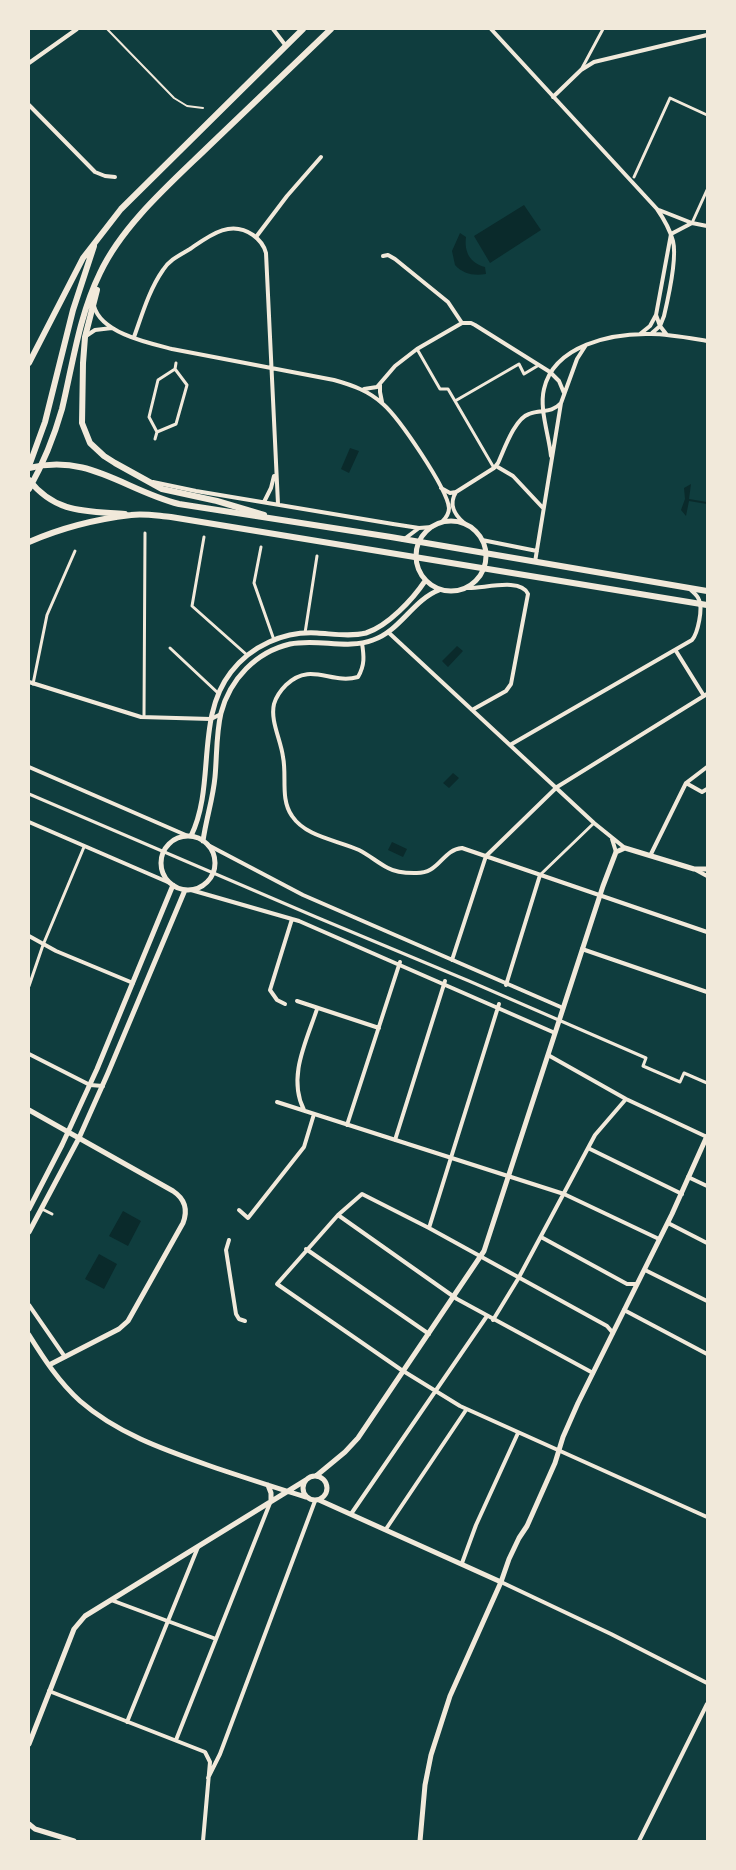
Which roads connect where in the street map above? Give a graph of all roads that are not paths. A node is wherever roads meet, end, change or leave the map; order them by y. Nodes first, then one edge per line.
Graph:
1 (77, 29) edge
2 (107, 29) edge
3 (273, 29) edge
4 (303, 29) edge
5 (331, 29) edge
6 (491, 29) edge
7 (602, 29) edge
8 (707, 35) edge
9 (286, 46) junction
10 (29, 63) edge
11 (581, 70) junction
12 (553, 97) junction
13 (29, 105) edge
14 (203, 108) dead end
15 (707, 115) edge
16 (321, 157) dead end
17 (115, 177) dead end
18 (634, 177) dead end
19 (707, 190) edge
20 (657, 210) junction
21 (692, 223) junction
22 (707, 226) edge
23 (671, 234) junction
24 (256, 237) junction
25 (95, 243) junction
26 (383, 256) dead end
27 (101, 271) junction
28 (93, 302) junction
29 (656, 316) junction
30 (462, 323) junction
31 (660, 326) junction
32 (112, 328) junction
33 (640, 334) junction
34 (652, 334) junction
35 (667, 335) junction
36 (85, 337) junction
37 (134, 337) junction
38 (707, 341) edge
39 (586, 345) junction
40 (417, 349) junction
41 (29, 364) edge
42 (176, 364) dead end
43 (539, 365) junction
44 (271, 368) junction
45 (175, 369) junction
46 (550, 372) junction
47 (380, 385) junction
48 (361, 389) junction
49 (564, 393) junction
50 (455, 401) junction
51 (382, 403) junction
52 (561, 403) junction
53 (543, 412) junction
54 (157, 432) junction
55 (155, 439) dead end
56 (551, 456) junction
57 (29, 467) edge
58 (495, 467) junction
59 (275, 474) junction
60 (144, 479) junction
61 (29, 480) edge
62 (440, 487) junction
63 (29, 489) edge
64 (456, 492) junction
65 (264, 502) junction
66 (278, 504) junction
67 (543, 508) junction
68 (132, 515) junction
69 (280, 520) junction
70 (442, 522) junction
71 (464, 523) junction
72 (432, 526) junction
73 (419, 528) junction
74 (145, 533) dead end
75 (204, 536) dead end
76 (403, 540) junction
77 (482, 540) junction
78 (29, 542) edge
79 (419, 542) junction
80 (261, 547) dead end
81 (75, 550) dead end
82 (537, 551) junction
83 (486, 553) junction
84 (317, 556) dead end
85 (416, 557) junction
86 (535, 562) junction
87 (484, 568) junction
88 (425, 581) junction
89 (467, 588) junction
90 (690, 588) junction
91 (439, 590) junction
92 (707, 590) edge
93 (704, 604) edge
94 (388, 632) junction
95 (305, 633) junction
96 (274, 640) junction
97 (362, 644) junction
98 (170, 648) dead end
99 (676, 651) junction
100 (247, 655) junction
101 (31, 683) edge
102 (218, 693) junction
103 (706, 695) edge
104 (472, 710) junction
105 (221, 714) junction
106 (144, 718) junction
107 (211, 719) junction
108 (510, 745) junction
109 (29, 767) edge
110 (707, 767) edge
111 (686, 783) junction
112 (557, 787) junction
113 (707, 789) edge
114 (29, 794) edge
115 (29, 822) edge
116 (594, 823) junction
117 (189, 836) junction
118 (612, 839) junction
119 (203, 841) junction
120 (208, 845) junction
121 (84, 847) junction
122 (625, 848) junction
123 (164, 851) junction
124 (616, 852) junction
125 (486, 856) junction
126 (650, 856) junction
127 (694, 869) junction
128 (707, 869) edge
129 (213, 873) junction
130 (540, 875) junction
131 (707, 876) edge
132 (171, 884) junction
133 (188, 890) junction
134 (599, 895) junction
135 (292, 919) junction
136 (707, 932) edge
137 (29, 936) edge
138 (44, 945) junction
139 (582, 949) junction
140 (452, 961) junction
141 (400, 963) junction
142 (133, 983) junction
143 (445, 983) junction
144 (506, 985) junction
145 (29, 986) edge
146 (707, 992) edge
147 (297, 1001) dead end
148 (284, 1004) dead end
149 (498, 1006) junction
150 (317, 1008) junction
151 (563, 1008) junction
152 (560, 1020) junction
153 (379, 1028) junction
154 (555, 1033) junction
155 (29, 1054) edge
156 (548, 1055) junction
157 (707, 1083) edge
158 (90, 1085) junction
159 (102, 1086) junction
160 (626, 1099) junction
161 (277, 1102) dead end
162 (29, 1110) edge
163 (305, 1110) junction
164 (314, 1114) junction
165 (347, 1125) junction
166 (69, 1132) junction
167 (707, 1137) edge
168 (79, 1138) junction
169 (395, 1140) junction
170 (588, 1148) junction
171 (450, 1158) junction
172 (508, 1176) junction
173 (688, 1177) junction
174 (707, 1186) edge
175 (564, 1194) junction
176 (682, 1194) junction
177 (30, 1203) edge
178 (29, 1209) edge
179 (42, 1209) junction
180 (239, 1210) dead end
181 (52, 1214) dead end
182 (338, 1215) junction
183 (668, 1223) junction
184 (429, 1228) junction
185 (29, 1232) edge
186 (541, 1237) junction
187 (660, 1239) junction
188 (229, 1240) dead end
189 (707, 1243) edge
190 (306, 1249) junction
191 (480, 1258) junction
192 (645, 1270) junction
193 (518, 1278) junction
194 (637, 1284) junction
195 (454, 1297) junction
196 (707, 1301) edge
197 (29, 1305) edge
198 (624, 1310) junction
199 (487, 1316) junction
200 (493, 1320) junction
201 (245, 1321) dead end
202 (613, 1333) junction
203 (429, 1334) junction
204 (29, 1335) edge
205 (707, 1354) edge
206 (65, 1357) junction
207 (48, 1365) junction
208 (404, 1371) junction
209 (593, 1373) junction
210 (436, 1390) junction
211 (466, 1410) junction
212 (518, 1433) junction
213 (559, 1452) junction
214 (316, 1476) junction
215 (306, 1480) junction
216 (268, 1486) junction
217 (286, 1491) junction
218 (306, 1497) junction
219 (317, 1500) junction
220 (271, 1501) junction
221 (350, 1514) junction
222 (707, 1517) edge
223 (386, 1529) junction
224 (199, 1545) junction
225 (462, 1563) junction
226 (501, 1582) junction
227 (111, 1600) junction
228 (168, 1621) junction
229 (216, 1639) junction
230 (707, 1683) edge
231 (49, 1692) junction
232 (707, 1704) edge
233 (127, 1722) junction
234 (176, 1740) junction
235 (29, 1744) edge
236 (208, 1778) junction
237 (29, 1824) edge
238 (29, 1829) edge
239 (35, 1829) junction
240 (74, 1841) edge
241 (203, 1841) edge
242 (420, 1841) edge
243 (639, 1841) edge

1 - 10 street
2 - 14 lane
3 - 9 street
4 - 9 main road
5 - 27 main road
6 - 12 street
7 - 11 street
8 - 11 street
9 - 25 main road
11 - 12 street
12 - 20 street
13 - 17 street
15 - 18 street
16 - 24 street
19 - 21 street
20 - 21 street
20 - 23 street
21 - 22 street
21 - 23 street
23 - 29 street
23 - 31 street
24 - 37 street
24 - 44 street
25 - 41 main road
25 - 57 main road
26 - 30 street
27 - 28 main road
27 - 63 main road
28 - 32 street
28 - 36 main road
29 - 31 street
29 - 33 street
30 - 40 street
30 - 43 street
31 - 34 street
31 - 35 street
32 - 36 street
32 - 37 street
33 - 34 street
33 - 39 street
34 - 35 street
35 - 38 street
36 - 60 main road
37 - 44 street
39 - 46 street
39 - 49 street
40 - 47 street
40 - 50 street
42 - 45 street
43 - 46 street
43 - 50 street
44 - 48 street
44 - 59 street
45 - 54 street
45 - 54 street
46 - 49 street
46 - 53 street
47 - 48 street
47 - 51 street
48 - 51 street
49 - 52 street
50 - 58 street
51 - 62 street
52 - 53 street
52 - 56 street
53 - 56 street
53 - 58 street
54 - 55 street
56 - 67 street
57 - 69 main road
58 - 64 street
58 - 67 street
59 - 65 street
59 - 66 street
60 - 65 street
60 - 69 main road
61 - 68 main road
62 - 64 street
62 - 70 street
64 - 71 street
65 - 66 street
66 - 73 street
67 - 82 street
68 - 78 main road
68 - 85 main road
69 - 76 main road
70 - 71 street
70 - 72 street
71 - 77 street
72 - 73 street
72 - 79 street
73 - 76 street
74 - 106 street
75 - 100 street
76 - 79 main road
77 - 82 street
77 - 83 street
79 - 83 main road
79 - 85 street
80 - 96 street
81 - 101 street
82 - 86 street
83 - 86 main road
83 - 87 street
84 - 95 street
85 - 87 main road
85 - 88 street
86 - 90 main road
87 - 89 street
87 - 93 main road
88 - 91 street
88 - 95 street
89 - 91 street
89 - 104 street
90 - 92 main road
90 - 93 street
91 - 94 street
93 - 99 street
94 - 97 street
94 - 104 street
95 - 96 street
96 - 100 street
97 - 105 street
97 - 125 street
98 - 102 street
99 - 103 street
99 - 108 street
100 - 102 street
101 - 106 street
102 - 107 street
103 - 112 street
104 - 108 street
105 - 107 street
105 - 119 street
106 - 107 street
107 - 117 street
108 - 112 street
109 - 117 street
110 - 111 street
111 - 113 street
111 - 126 street
112 - 116 street
112 - 125 street
114 - 123 street
115 - 121 street
116 - 118 street
116 - 130 street
117 - 119 street
117 - 123 street
118 - 122 street
118 - 124 street
119 - 120 street
120 - 129 street
120 - 140 street
121 - 132 street
121 - 138 street
122 - 124 street
122 - 126 street
123 - 129 street
123 - 132 street
124 - 134 street
125 - 130 street
125 - 140 street
126 - 127 street
127 - 128 street
127 - 131 street
129 - 133 street
129 - 152 street
130 - 134 street
130 - 144 street
132 - 133 street
132 - 142 street
133 - 135 street
133 - 159 street
134 - 136 street
134 - 139 street
135 - 141 street
135 - 148 street
137 - 138 street
138 - 142 street
138 - 145 street
139 - 146 street
139 - 151 street
140 - 144 street
141 - 143 street
141 - 153 street
142 - 158 street
143 - 149 street
143 - 169 street
144 - 151 street
147 - 150 street
149 - 154 street
149 - 171 street
150 - 153 street
150 - 163 street
151 - 152 street
152 - 154 street
152 - 157 street
153 - 165 street
154 - 156 street
155 - 158 street
156 - 160 street
156 - 172 street
158 - 159 street
158 - 166 street
159 - 168 street
160 - 167 street
160 - 170 street
161 - 163 street
162 - 166 street
163 - 164 street
164 - 165 street
164 - 180 street
165 - 169 street
166 - 168 street
166 - 177 street
167 - 173 street
168 - 179 street
168 - 206 street
169 - 171 street
170 - 175 street
170 - 176 street
171 - 172 street
171 - 184 street
172 - 175 street
172 - 191 street
173 - 174 street
173 - 176 street
175 - 186 street
175 - 187 street
176 - 183 street
177 - 178 street
179 - 181 street
179 - 185 street
182 - 184 street
182 - 190 street
182 - 195 street
183 - 187 street
183 - 189 street
184 - 191 street
186 - 193 street
186 - 194 street
187 - 192 street
188 - 201 street
190 - 203 street
190 - 208 street
191 - 193 street
191 - 195 street
192 - 194 street
192 - 196 street
193 - 200 street
193 - 202 street
194 - 198 street
195 - 199 street
195 - 203 street
197 - 206 street
198 - 202 street
198 - 205 street
199 - 200 street
199 - 210 street
200 - 209 street
202 - 209 street
203 - 208 street
204 - 207 street
206 - 207 street
207 - 216 street
208 - 210 street
208 - 214 street
209 - 213 street
210 - 211 street
210 - 221 street
211 - 212 street
211 - 223 street
212 - 213 street
212 - 225 street
213 - 222 street
213 - 226 street
214 - 215 street
214 - 219 street
215 - 217 street
215 - 218 street
216 - 217 street
216 - 220 street
217 - 218 street
217 - 220 street
218 - 219 street
219 - 221 street
219 - 236 street
220 - 224 street
220 - 229 street
221 - 223 street
223 - 225 street
224 - 227 street
224 - 228 street
225 - 226 street
226 - 230 street
226 - 242 street
227 - 228 street
227 - 231 street
228 - 229 street
228 - 233 street
229 - 234 street
231 - 233 street
231 - 235 street
232 - 243 street
233 - 234 street
234 - 236 street
236 - 241 street
237 - 239 street
238 - 239 street
239 - 240 street

